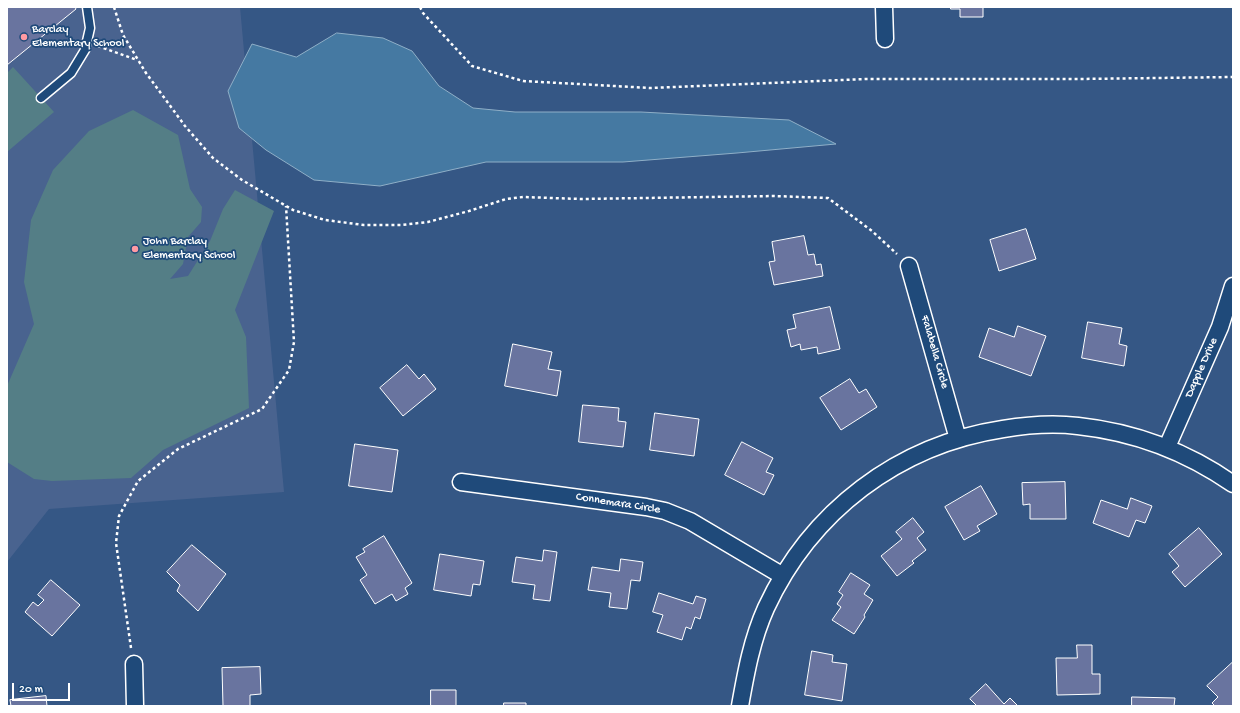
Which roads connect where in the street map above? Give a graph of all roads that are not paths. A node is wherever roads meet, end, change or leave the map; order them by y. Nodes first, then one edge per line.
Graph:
1 (86, 7) edge
2 (884, 7) edge
3 (885, 39) dead end
4 (41, 98) dead end
5 (910, 266) road end
6 (1233, 286) edge
7 (958, 439) junction
8 (1167, 447) junction
9 (461, 482) dead end
10 (1233, 484) edge
11 (783, 576) junction
12 (134, 664) road end
13 (136, 706) edge
14 (740, 706) edge

1 - 4 lane
2 - 3 street
5 - 7 street, Falabella Circle
6 - 8 street, Dapple Drive
7 - 8 street
7 - 11 street
8 - 10 street
9 - 11 street, Connemara Circle
11 - 14 street
12 - 13 street

